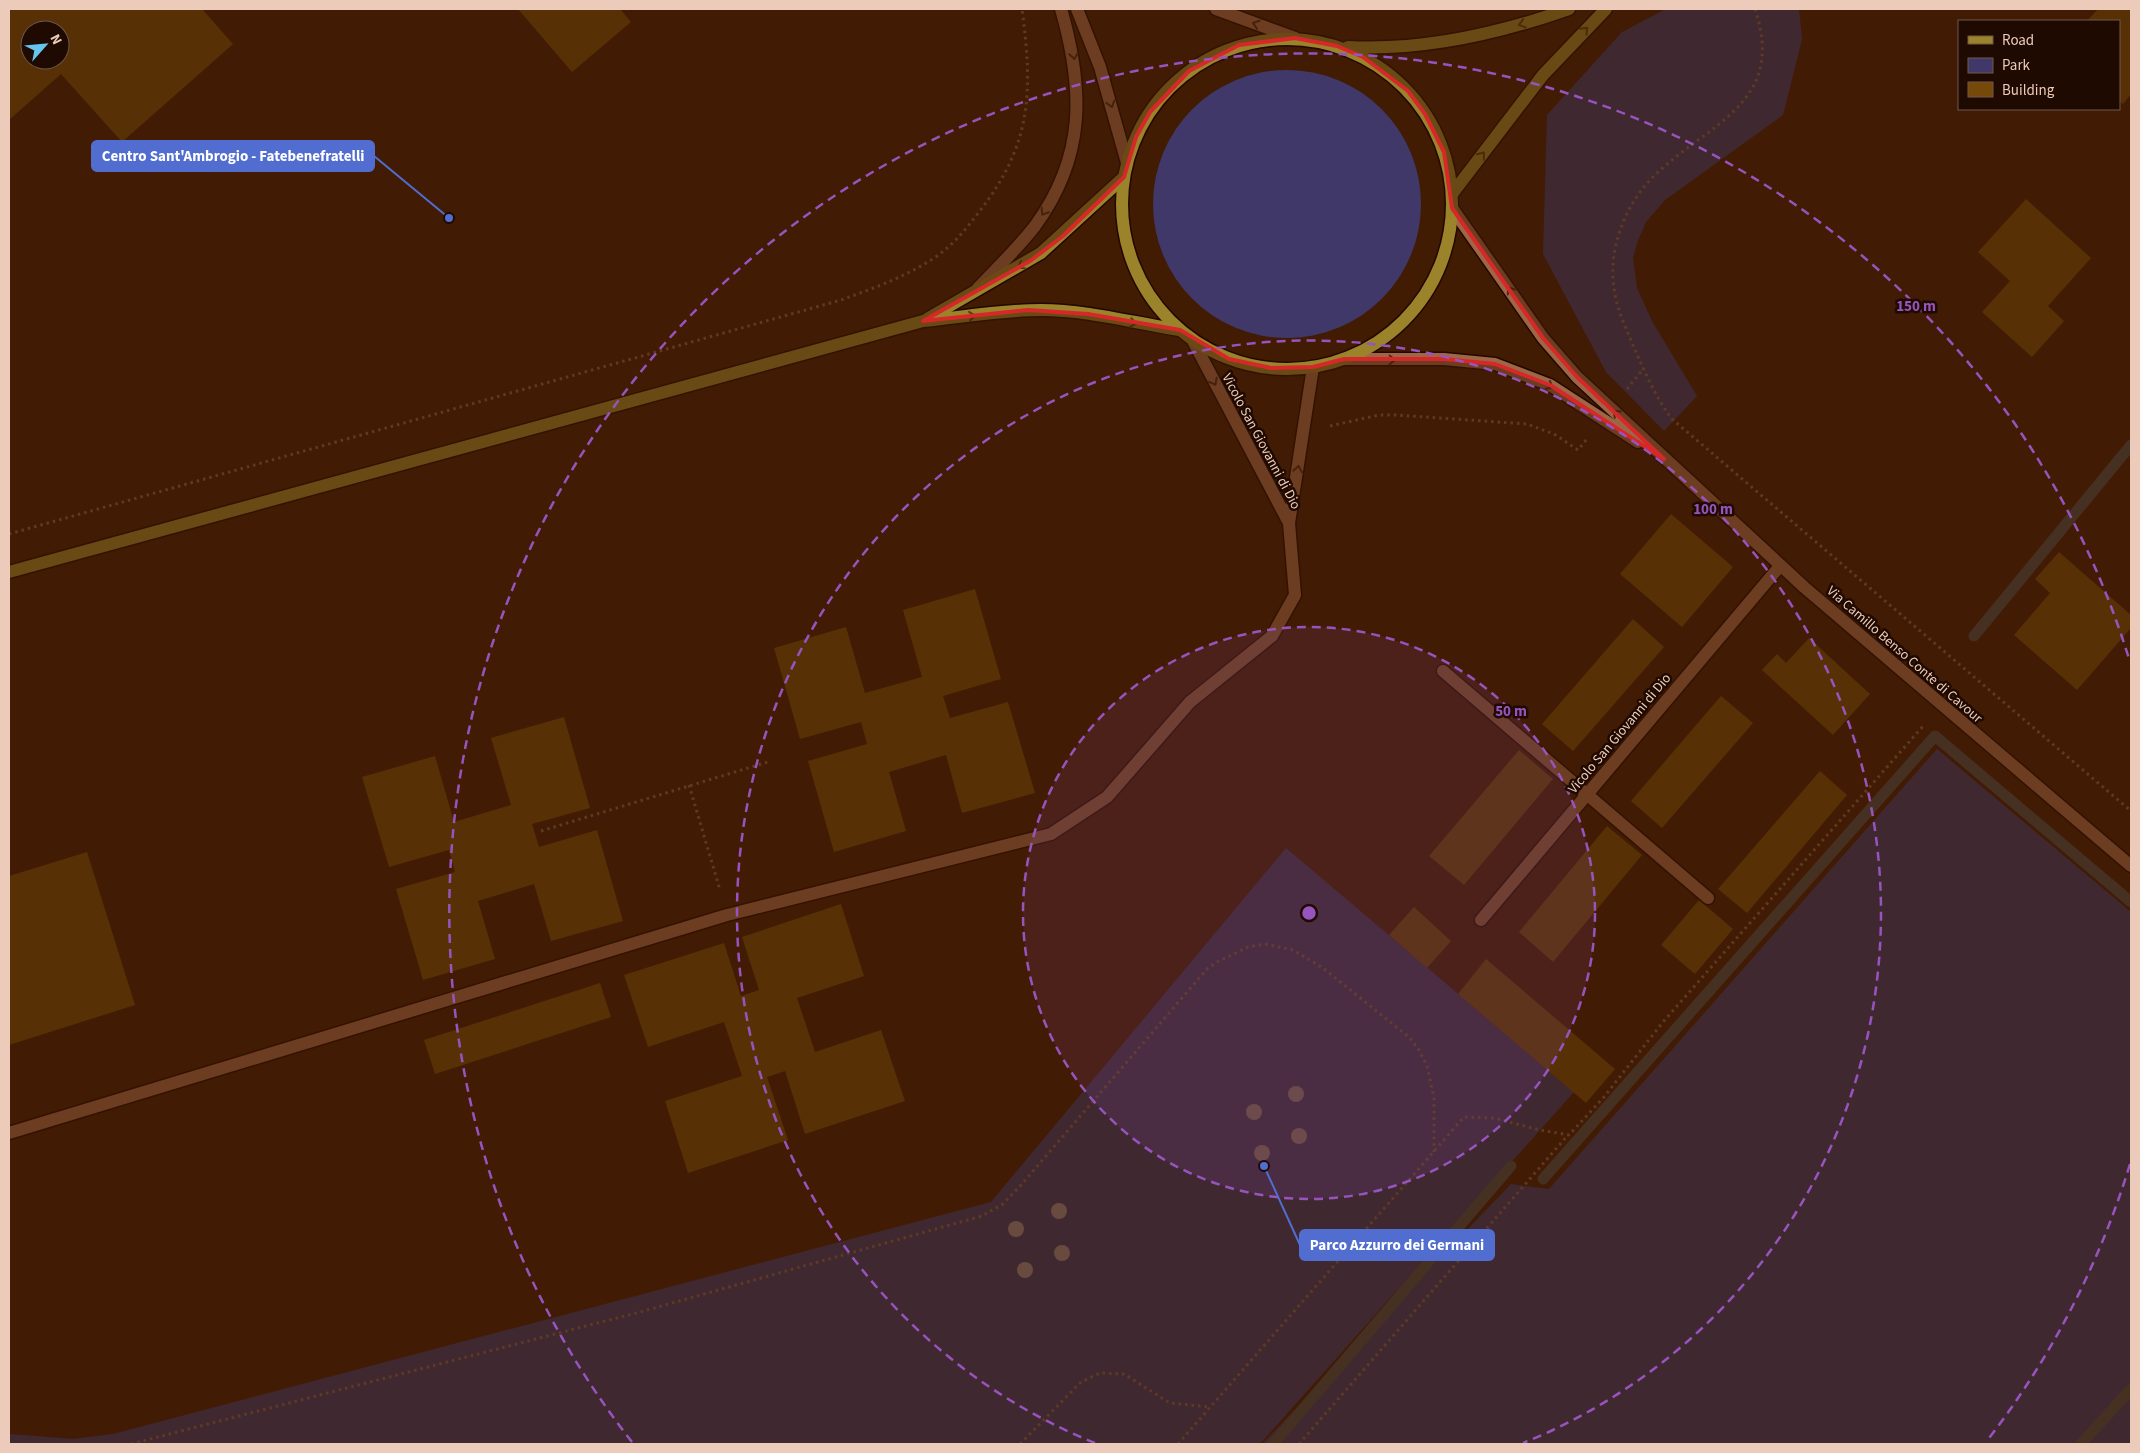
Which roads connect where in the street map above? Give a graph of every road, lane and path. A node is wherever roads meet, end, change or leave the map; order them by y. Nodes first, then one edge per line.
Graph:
1 (1022, 9) edge
2 (1061, 9) edge
3 (1077, 9) edge
4 (1216, 9) edge
5 (1568, 9) edge
6 (1606, 9) edge
7 (1755, 9) edge
8 (1295, 38) junction
9 (1337, 46) junction
10 (1127, 163) junction
11 (1124, 177) junction
12 (1452, 194) junction
13 (1452, 208) junction
14 (978, 288) junction
15 (923, 321) junction
16 (1180, 330) junction
17 (1192, 338) junction
18 (1344, 360) junction
19 (1313, 367) junction
20 (1644, 368) junction
21 (1611, 409) junction
22 (1603, 419) junction
23 (1304, 433) junction
24 (1664, 459) junction
25 (1289, 524) junction
26 (9, 534) edge
27 (1780, 566) junction
28 (9, 572) edge
29 (1443, 671) dead end
30 (1941, 705) junction
31 (771, 761) dead end
32 (689, 785) junction
33 (1587, 794) junction
34 (2131, 811) edge
35 (542, 831) dead end
36 (2131, 866) edge
37 (1708, 898) dead end
38 (727, 915) junction
39 (1481, 920) dead end
40 (9, 1134) edge
41 (1569, 1135) junction
42 (1434, 1152) junction
43 (1210, 1407) junction
44 (131, 1444) edge
45 (1020, 1444) edge
46 (1178, 1444) edge
47 (1299, 1444) edge

1 - 26 path
2 -> 14 street
3 -> 10 street
8 -> 4 street
5 -> 9 main road
12 -> 6 main road
7 - 20 path
8 - 9 main road
8 - 10 main road
9 - 12 main road
10 - 11 main road
11 -> 14 main road
11 - 16 main road
12 - 13 main road
13 - 18 main road
21 -> 13 street, Via Camillo Benso Conte di Cavour
14 - 15 main road
15 -> 16 main road
15 - 28 main road
16 - 17 main road
17 - 19 main road
17 -> 25 street, Vicolo San Giovanni di Dio
18 - 19 main road
18 -> 22 street, Via Camillo Benso Conte di Cavour
19 - 23 street, Vicolo San Giovanni di Dio
20 - 21 path
20 - 34 path
24 -> 21 street, Via Camillo Benso Conte di Cavour
22 - 23 path
22 - 24 street, Via Camillo Benso Conte di Cavour
25 -> 23 street, Vicolo San Giovanni di Dio
24 - 27 street, Via Camillo Benso Conte di Cavour
25 - 38 street
27 - 30 street, Via Camillo Benso Conte di Cavour
27 - 33 street, Vicolo San Giovanni di Dio
29 - 33 street
30 - 36 street, Via Camillo Benso Conte di Cavour
30 - 41 path
31 - 32 path
32 - 35 path
32 - 38 path
33 - 37 street
33 - 39 street, Vicolo San Giovanni di Dio
38 - 40 street
41 - 42 path
41 - 47 path
42 - 43 path
42 - 44 path
43 - 45 path
43 - 46 path

